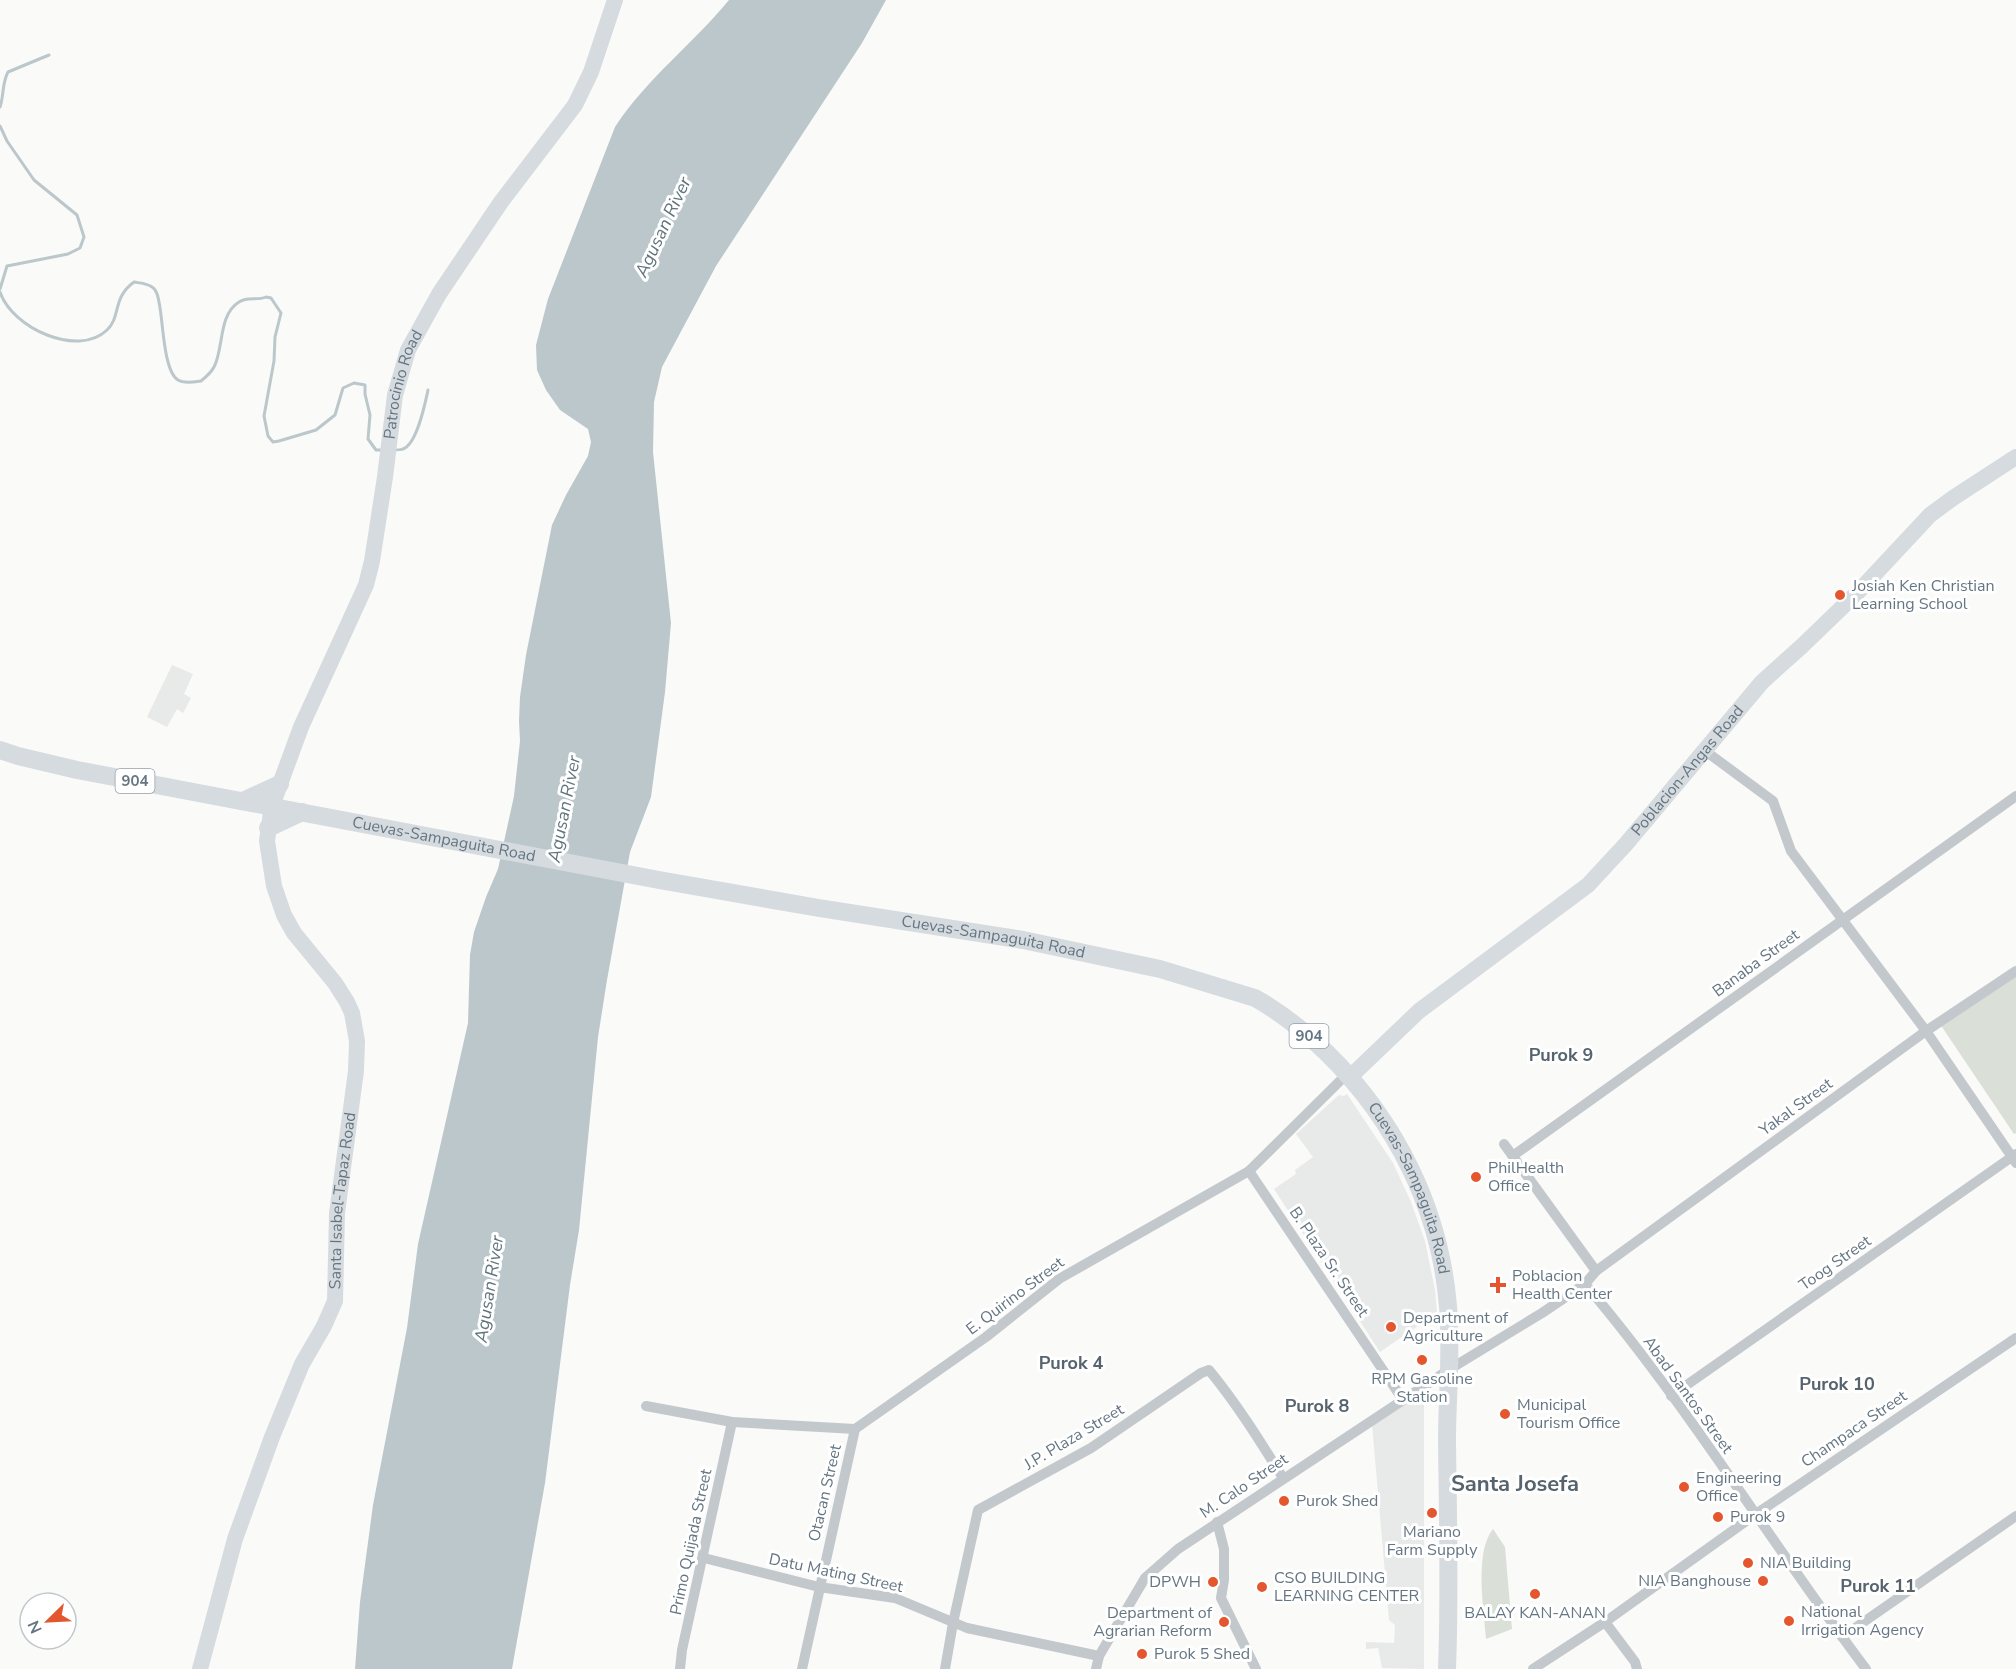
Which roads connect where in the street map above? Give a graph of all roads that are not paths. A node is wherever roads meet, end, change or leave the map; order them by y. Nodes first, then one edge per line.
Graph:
1 (615, 0) edge
2 (2016, 457) edge
3 (0, 750) edge
4 (1704, 750) junction
5 (280, 785) junction
6 (2016, 796) edge
7 (244, 801) junction
8 (272, 806) junction
9 (301, 811) junction
10 (268, 827) junction
11 (1842, 919) junction
12 (2016, 970) edge
13 (1926, 1031) junction
14 (1349, 1075) junction
15 (1504, 1144) dead end
16 (1514, 1155) junction
17 (2015, 1158) edge
18 (1250, 1171) junction
19 (1596, 1271) junction
20 (1585, 1284) junction
21 (2016, 1338) edge
22 (1450, 1369) junction
23 (1671, 1396) junction
24 (1403, 1400) junction
25 (646, 1406) dead end
26 (732, 1422) junction
27 (855, 1429) junction
28 (1283, 1478) junction
29 (1756, 1514) junction
30 (2016, 1516) edge
31 (1217, 1522) junction
32 (704, 1557) junction
33 (819, 1587) junction
34 (1605, 1622) junction
35 (953, 1623) junction
36 (1842, 1637) junction
37 (1099, 1656) junction
38 (200, 1669) edge
39 (680, 1669) edge
40 (801, 1669) edge
41 (945, 1669) edge
42 (1096, 1669) edge
43 (1256, 1669) edge
44 (1447, 1669) edge
45 (1533, 1669) edge
46 (1637, 1669) edge
47 (1866, 1669) edge

1 - 5 street, Patrocinio Road
2 - 4 street, Poblacion-Angas Road
3 - 7 main road, Cuevas-Sampaguita Road / 904
4 - 11 street
4 - 14 street, Poblacion-Angas Road
5 - 7 main road
5 - 8 street, Patrocinio Road
5 - 9 main road
6 - 11 street, Banaba Street
7 - 8 main road, Cuevas-Sampaguita Road / 904
7 - 10 main road
8 - 9 main road, Cuevas-Sampaguita Road / 904
8 - 10 street, Santa Isabel-Tapaz Road
9 - 10 main road
9 - 14 main road, Cuevas-Sampaguita Road / 904
10 - 38 street, Santa Isabel-Tapaz Road
11 - 13 street
11 - 16 street, Banaba Street
12 - 13 street, Yakal Street
13 - 17 street
13 - 19 street, Yakal Street
14 - 18 street, E. Quirino Street
14 - 22 main road, Cuevas-Sampaguita Road / 904
15 - 16 street
16 - 19 street
17 - 23 street, Toog Street
18 - 24 street, B. Plaza Sr. Street
18 - 27 street, E. Quirino Street
19 - 20 street
20 - 22 street
20 - 23 street, Abad Santos Street
21 - 29 street, Champaca Street
22 - 24 street, M. Calo Street
22 - 44 main road, Cuevas-Sampaguita Road / 904
23 - 29 street, Abad Santos Street
24 - 28 street, M. Calo Street
25 - 26 street
26 - 27 street
26 - 32 street, Primo Quijada Street
27 - 33 street, Otacan Street
28 - 31 street, M. Calo Street
28 - 35 street, J.P. Plaza Street
29 - 34 street, Champaca Street
29 - 36 street, Abad Santos Street
30 - 36 street
31 - 37 street, M. Calo Street
31 - 43 street
32 - 33 street, Datu Mating Street
32 - 39 street, Primo Quijada Street
33 - 35 street, Datu Mating Street
33 - 40 street, Otacan Street
34 - 45 street, Champaca Street
34 - 46 street
35 - 37 street, Datu Mating Street
35 - 41 street, J.P. Plaza Street
36 - 47 street, Abad Santos Street
37 - 42 street, M. Calo Street

